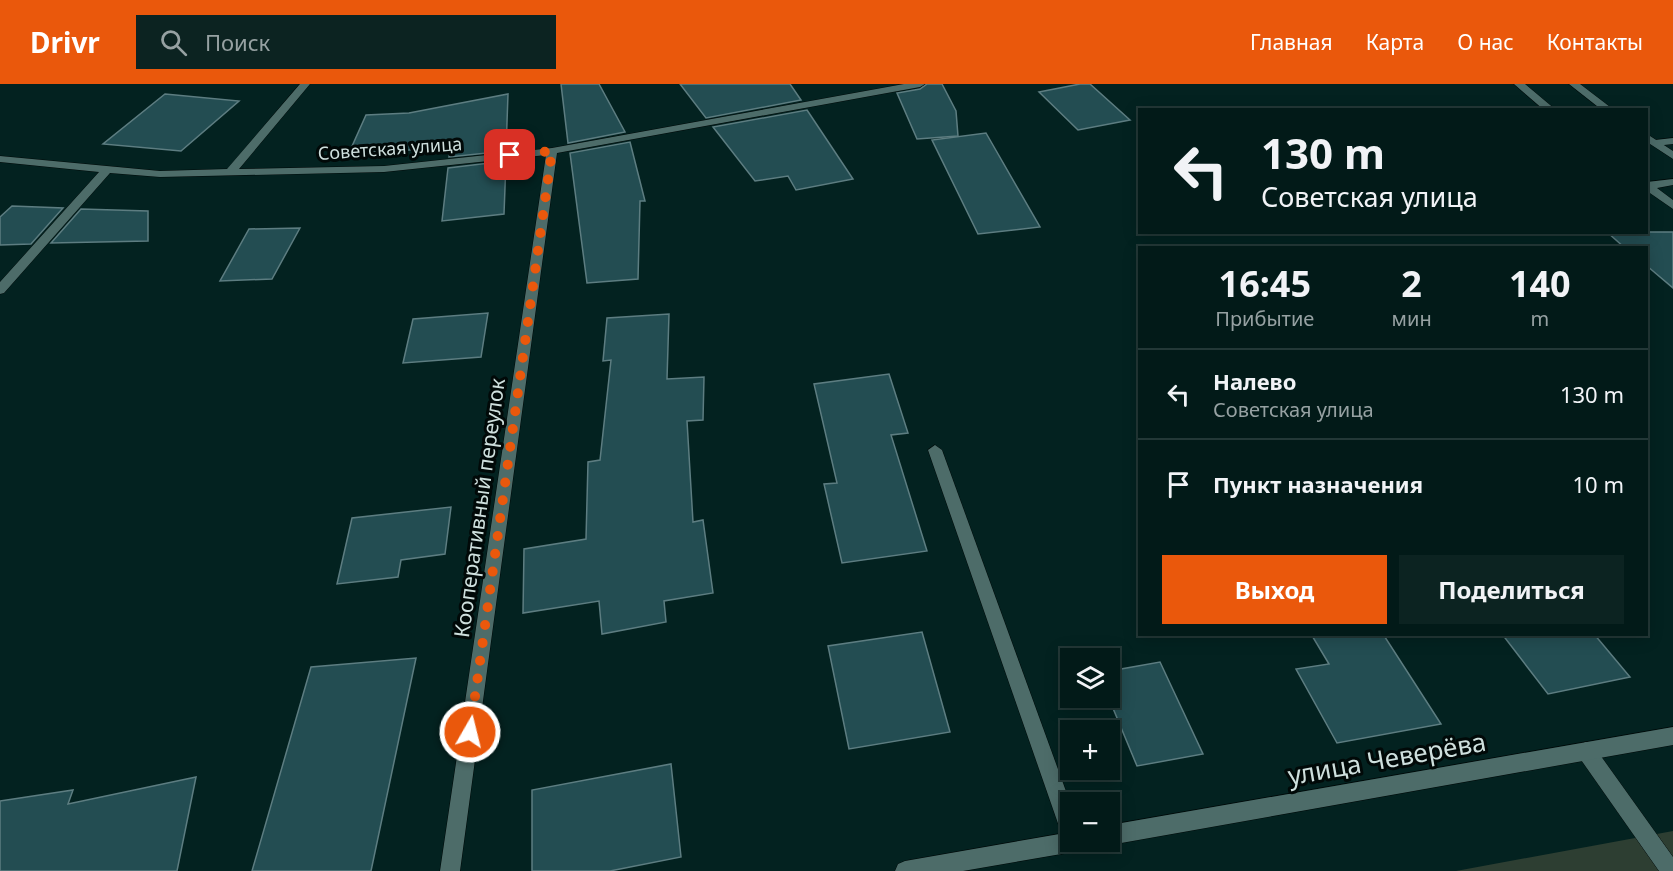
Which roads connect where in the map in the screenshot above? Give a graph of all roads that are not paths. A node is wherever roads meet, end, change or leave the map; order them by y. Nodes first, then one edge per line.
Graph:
1 (305, 84) edge
2 (920, 84) edge
3 (1519, 84) edge
4 (1574, 84) edge
5 (902, 86) edge
6 (1549, 108) edge
7 (1606, 108) edge
8 (1651, 140) edge
9 (1673, 141) edge
10 (552, 151) junction
11 (1673, 156) edge
12 (0, 159) edge
13 (106, 170) junction
14 (230, 173) junction
15 (1673, 182) edge
16 (1648, 185) edge
17 (1648, 186) edge
18 (1673, 206) edge
19 (0, 290) edge
20 (935, 450) dead end
21 (1673, 736) edge
22 (1586, 752) junction
23 (1060, 801) edge
24 (1120, 833) edge
25 (1060, 844) edge
26 (450, 871) edge
27 (905, 871) edge
28 (1671, 871) edge

1 - 14 street
2 - 5 street, Советская улица
3 - 6 street
4 - 7 street
5 - 10 street, Советская улица
8 - 9 street
8 - 11 street
10 - 14 street, Советская улица
10 - 26 street, Кооперативный переулок
12 - 13 street, Советская улица
13 - 14 street, Советская улица
13 - 19 street
15 - 16 street
17 - 18 street
20 - 23 street
21 - 22 street, улица Чеверёва
22 - 24 street, улица Чеверёва
22 - 28 street
25 - 27 street

